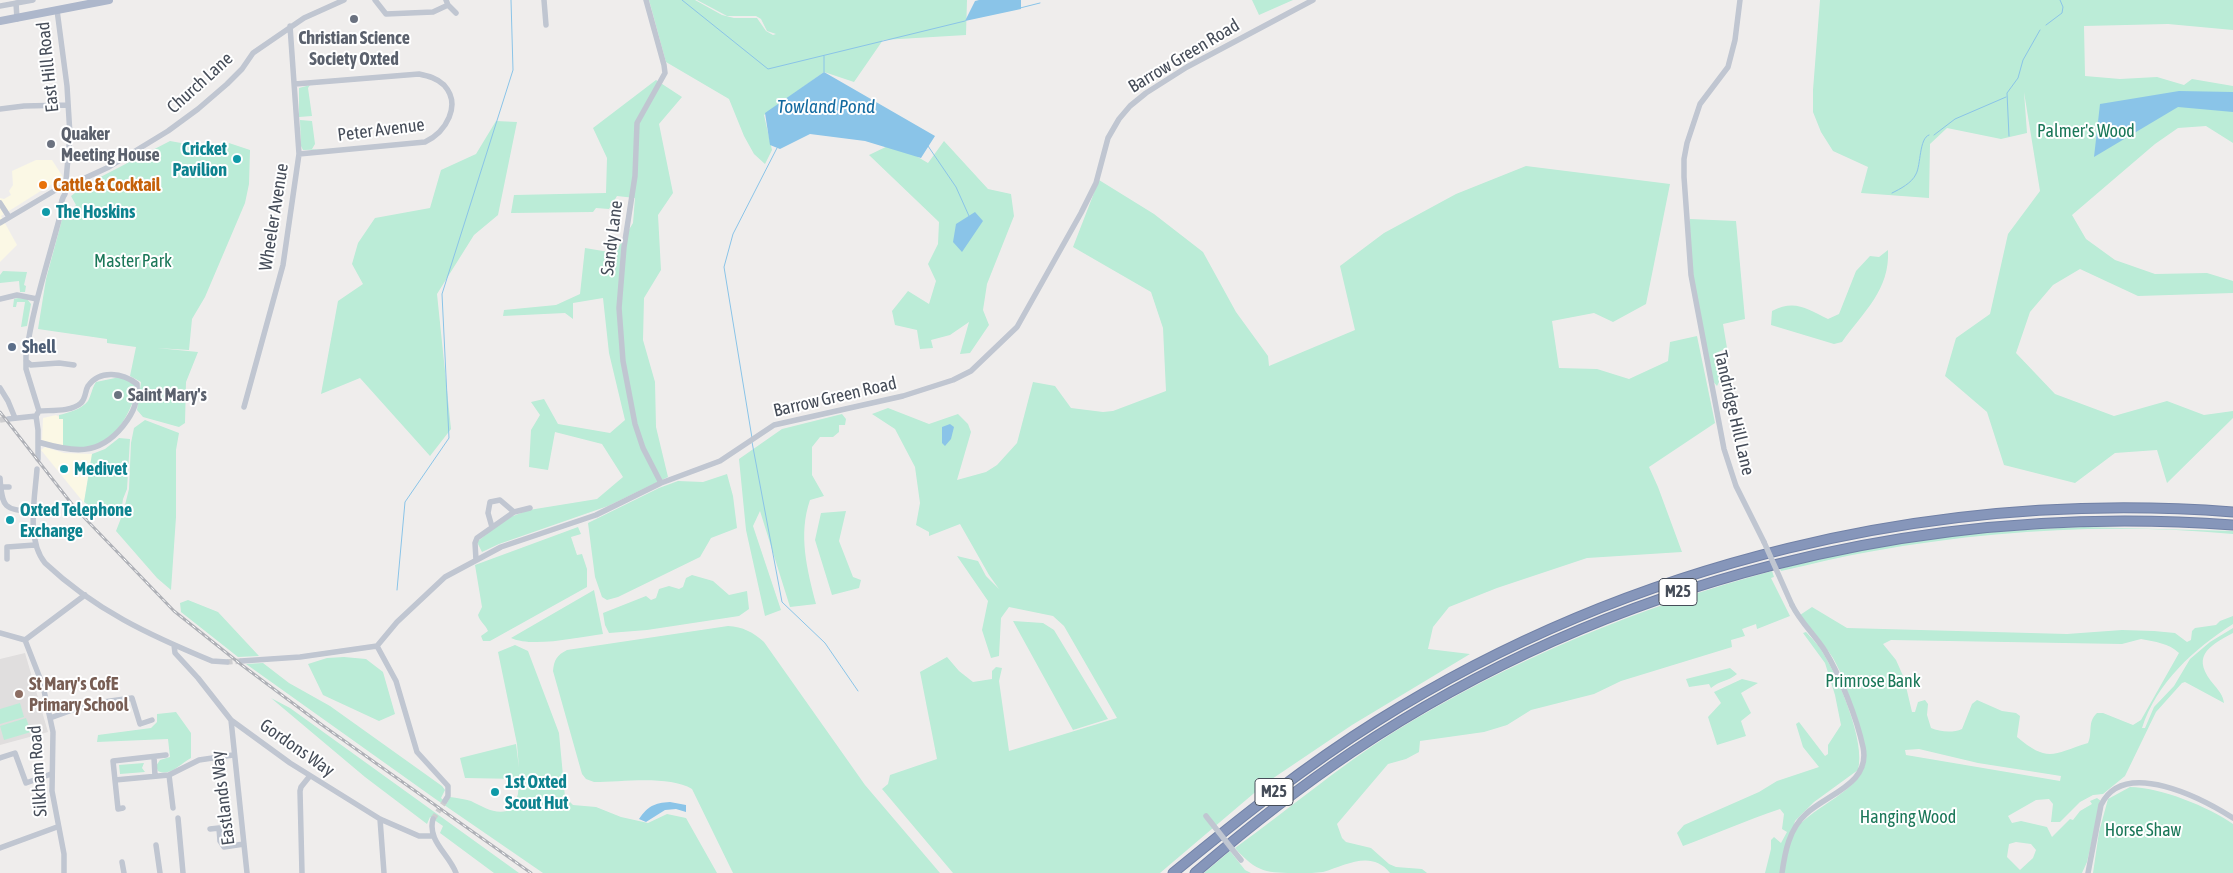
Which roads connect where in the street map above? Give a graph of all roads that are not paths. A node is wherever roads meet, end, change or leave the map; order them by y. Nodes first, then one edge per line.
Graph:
1 (33, 0) edge
2 (110, 0) edge
3 (344, 0) edge
4 (375, 0) edge
5 (544, 0) edge
6 (646, 0) edge
7 (1313, 0) edge
8 (1740, 0) edge
9 (16, 3) junction
10 (447, 3) edge
11 (0, 6) edge
12 (57, 10) junction
13 (456, 13) dead end
14 (17, 19) junction
15 (0, 21) edge
16 (546, 25) dead end
17 (290, 26) junction
18 (295, 84) junction
19 (68, 105) junction
20 (0, 109) edge
21 (299, 154) junction
22 (69, 182) junction
23 (59, 188) junction
24 (65, 194) junction
25 (0, 203) edge
26 (9, 217) junction
27 (0, 223) edge
28 (0, 299) edge
29 (37, 299) junction
30 (26, 361) junction
31 (74, 365) dead end
32 (0, 388) edge
33 (244, 407) dead end
34 (37, 413) junction
35 (38, 442) junction
36 (38, 459) dead end
37 (37, 469) dead end
38 (0, 478) edge
39 (662, 483) junction
40 (9, 487) dead end
41 (1, 488) edge
42 (530, 508) dead end
43 (35, 512) junction
44 (514, 512) junction
45 (2233, 512) edge
46 (2233, 525) edge
47 (492, 527) junction
48 (35, 546) junction
49 (7, 559) dead end
50 (476, 560) junction
51 (85, 595) junction
52 (0, 634) edge
53 (26, 640) junction
54 (174, 645) junction
55 (377, 646) junction
56 (241, 661) tunnel mouth
57 (227, 662) tunnel mouth
58 (50, 718) junction
59 (152, 720) dead end
60 (230, 720) junction
61 (166, 755) dead end
62 (233, 755) junction
63 (154, 757) junction
64 (0, 758) edge
65 (51, 774) junction
66 (169, 775) junction
67 (155, 776) junction
68 (309, 777) junction
69 (115, 780) junction
70 (445, 801) tunnel mouth
71 (123, 808) dead end
72 (173, 808) dead end
73 (1206, 816) dead end
74 (178, 818) dead end
75 (2233, 818) edge
76 (380, 819) junction
77 (433, 819) tunnel mouth
78 (57, 827) junction
79 (210, 829) dead end
80 (433, 836) junction
81 (244, 844) junction
82 (156, 845) dead end
83 (0, 848) edge
84 (1241, 860) dead end
85 (122, 862) dead end
86 (64, 873) edge
87 (124, 873) edge
88 (160, 873) edge
89 (183, 873) edge
90 (247, 873) edge
91 (302, 873) edge
92 (384, 873) edge
93 (456, 873) edge
94 (1173, 873) edge
95 (1195, 873) edge
96 (1782, 873) edge
97 (2088, 873) edge

1 - 9 street
2 - 12 main road
3 - 17 street, Church Lane
4 - 10 street
5 - 16 street
6 - 39 street, Sandy Lane
7 - 39 street, Barrow Green Road
8 - 96 street, Tandridge Hill Lane, bridge
9 - 11 street
9 - 14 street
10 - 13 street
12 - 14 main road
12 - 19 street, East Hill Road
14 - 15 main road
17 - 18 street, Wheeler Avenue
17 - 22 street, Church Lane
18 - 21 street, Wheeler Avenue
18 - 21 street, Peter Avenue
19 - 20 street
19 - 22 street, East Hill Road
21 - 33 street, Wheeler Avenue
22 - 23 street
22 - 24 street
23 - 24 street
23 - 26 street
24 - 29 street
25 - 26 street
26 - 27 street
28 - 29 street
29 - 30 street
30 - 31 street
30 - 34 street
32 - 34 street
34 - 35 street
34 - 35 street
35 - 36 street
37 - 43 street
38 - 41 street
39 - 50 street, Barrow Green Road
40 - 41 street
41 - 43 street
42 - 44 street
43 - 48 street
44 - 47 street
44 - 47 street
45 - 94 highway, M25
46 - 95 highway, M25
47 - 50 street
48 - 49 street
48 - 51 street
50 - 55 street, Barrow Green Road
51 - 53 street
51 - 54 street
52 - 53 street
53 - 58 street, Silkham Road
54 - 57 street
54 - 60 street, Gordons Way
55 - 56 street
55 - 70 street
58 - 59 street
58 - 65 street, Silkham Road
60 - 62 street, Eastlands Way
60 - 68 street, Gordons Way
61 - 63 street
62 - 66 street
62 - 81 street, Eastlands Way
63 - 67 street
63 - 69 street
64 - 65 street
65 - 78 street, Silkham Road
66 - 67 street
66 - 72 street
67 - 69 street
68 - 76 street, Gordons Way
68 - 91 street
69 - 71 street
73 - 84 street, bridge
74 - 89 street
75 - 97 street
76 - 80 street, Gordons Way
76 - 92 street
77 - 80 street
78 - 83 street
78 - 86 street, Silkham Road
79 - 81 street
80 - 93 street
81 - 90 street, Eastlands Way
82 - 88 street
85 - 87 street

